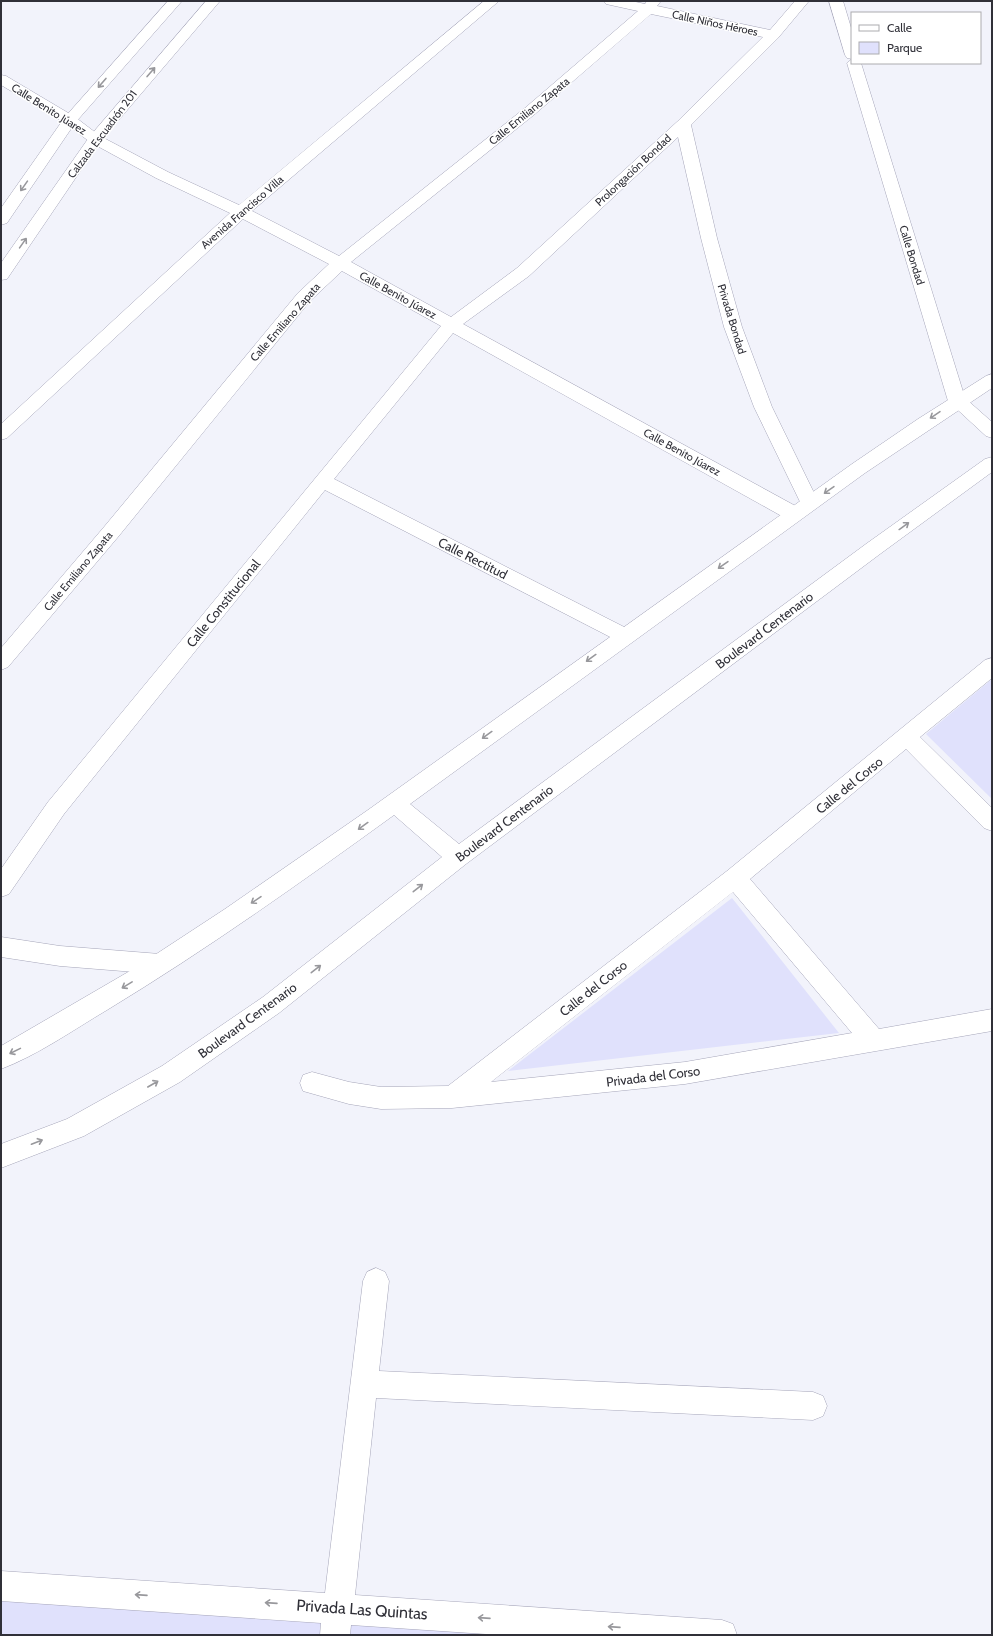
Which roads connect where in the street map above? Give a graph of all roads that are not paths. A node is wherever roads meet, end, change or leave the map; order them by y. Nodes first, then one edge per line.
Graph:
1 (175, 1) edge
2 (213, 1) edge
3 (492, 1) edge
4 (611, 1) edge
5 (802, 1) edge
6 (836, 1) edge
7 (651, 5) edge
8 (772, 35) junction
9 (851, 52) edge
10 (854, 64) edge
11 (1, 79) edge
12 (70, 120) junction
13 (683, 124) junction
14 (96, 139) junction
15 (241, 212) junction
16 (1, 220) edge
17 (340, 262) junction
18 (1, 275) edge
19 (451, 325) junction
20 (992, 380) edge
21 (957, 401) junction
22 (992, 432) edge
23 (1, 434) edge
24 (992, 463) edge
25 (323, 481) junction
26 (810, 503) junction
27 (794, 514) junction
28 (623, 635) junction
29 (1, 662) edge
30 (992, 666) edge
31 (907, 737) junction
32 (394, 803) junction
33 (992, 822) edge
34 (458, 856) junction
35 (735, 878) junction
36 (1, 887) edge
37 (1, 947) edge
38 (160, 964) junction
39 (992, 1020) edge
40 (874, 1041) junction
41 (1, 1058) edge
42 (312, 1083) dead end
43 (452, 1097) junction
44 (1, 1156) edge
45 (376, 1281) dead end
46 (364, 1384) junction
47 (813, 1406) dead end
48 (1, 1586) edge
49 (337, 1621) edge
50 (722, 1635) edge

1 -> 12 street
14 -> 2 street, Calzada Escuadrón 201
3 - 15 street, Avenida Francisco Villa
4 - 7 street, Calle Niños Héroes
5 - 8 street, Prolongación Bondad
6 - 9 street
7 - 8 street, Calle Niños Héroes
7 - 17 street, Calle Emiliano Zapata
8 - 13 street, Prolongación Bondad
10 - 21 street, Calle Bondad
11 - 12 street, Calle Benito Júarez
12 - 14 street, Calle Benito Júarez
12 -> 16 street
13 - 19 street, Prolongación Bondad
13 - 26 street, Privada Bondad
14 - 15 street, Calle Benito Júarez
18 -> 14 street, Calzada Escuadrón 201
15 - 17 street, Calle Benito Júarez
15 - 23 street, Avenida Francisco Villa
17 - 19 street, Calle Benito Júarez
17 - 29 street, Calle Emiliano Zapata
19 - 25 street, Calle Constitucional
19 - 27 street, Calle Benito Júarez
20 - 21 street
21 - 22 street
21 -> 26 street
34 -> 24 street, Boulevard Centenario
25 - 28 street, Calle Rectitud
25 - 36 street, Calle Constitucional
26 - 27 street
27 -> 28 street
28 -> 32 street
30 - 31 street, Calle del Corso
31 - 33 street
31 - 35 street, Calle del Corso
32 - 34 street
32 -> 38 street
44 -> 34 street, Boulevard Centenario
35 - 40 street
35 - 43 street, Calle del Corso
37 - 38 street
38 -> 41 street
39 - 40 street, Privada del Corso
40 - 43 street, Privada del Corso
42 - 43 street, Privada del Corso
45 - 46 street
46 - 47 street
46 - 49 street
49 -> 48 street, Privada Las Quintas
50 -> 49 street, Privada Las Quintas

